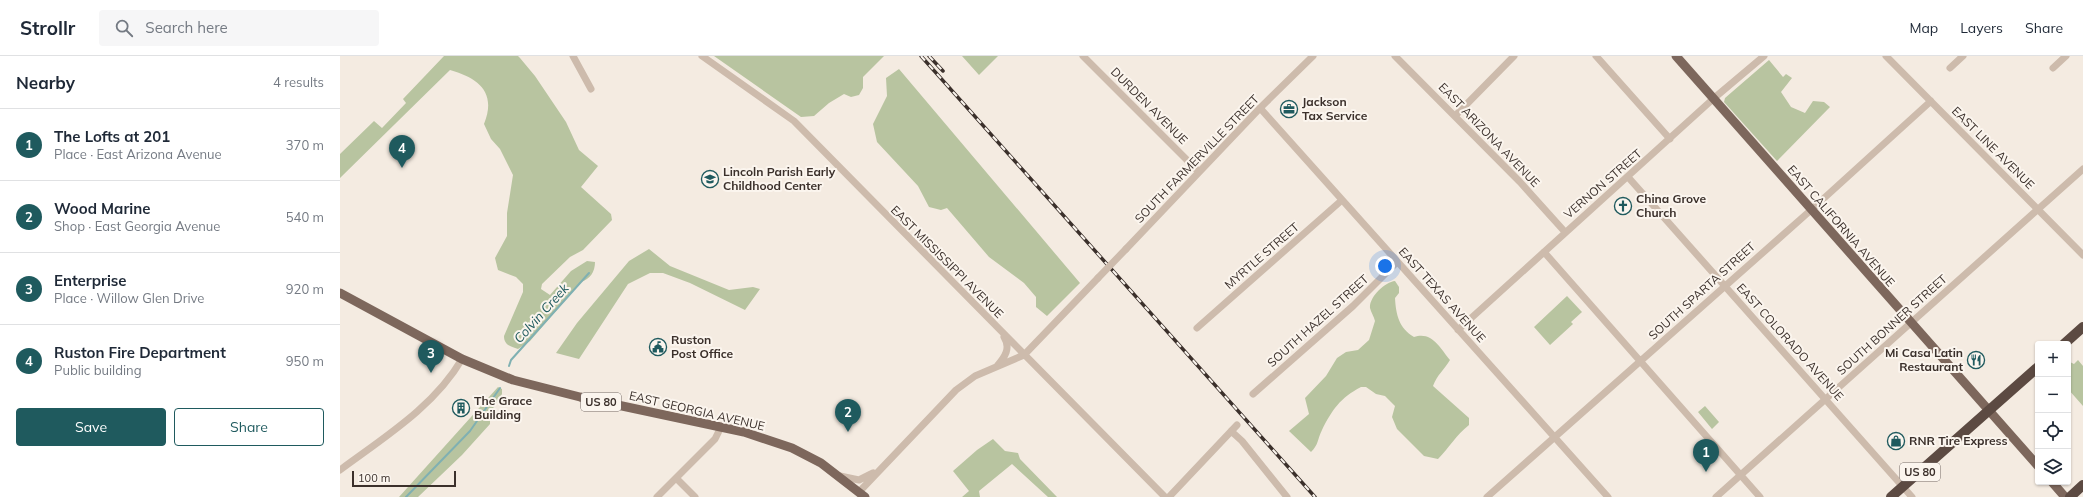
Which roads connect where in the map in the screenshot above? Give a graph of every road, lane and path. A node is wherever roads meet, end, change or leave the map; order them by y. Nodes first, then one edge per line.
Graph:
1 (573, 56) edge
2 (702, 56) edge
3 (1083, 56) edge
4 (1395, 56) edge
5 (1514, 56) edge
6 (1596, 56) edge
7 (1676, 56) edge
8 (1764, 56) edge
9 (1886, 56) edge
10 (1963, 56) edge
11 (2066, 56) edge
12 (1311, 57) edge
13 (1950, 68) dead end
14 (2053, 68) dead end
15 (591, 90) dead end
16 (1713, 99) junction
17 (1931, 101) junction
18 (1260, 108) junction
19 (1455, 116) junction
20 (1670, 140) junction
21 (2083, 169) edge
22 (1199, 172) junction
23 (1628, 177) junction
24 (1342, 200) junction
25 (2037, 209) junction
26 (1811, 210) junction
27 (1565, 232) junction
28 (1544, 252) junction
29 (2083, 256) edge
30 (1397, 262) junction
31 (1724, 286) junction
32 (340, 293) edge
33 (1911, 323) junction
34 (2083, 327) edge
35 (1197, 328) dead end
36 (1458, 330) junction
37 (1000, 331) junction
38 (2067, 341) edge
39 (1024, 355) junction
40 (462, 359) junction
41 (1641, 361) junction
42 (995, 367) junction
43 (2035, 370) edge
44 (1253, 394) dead end
45 (1826, 399) junction
46 (1989, 411) junction
47 (1237, 424) dead end
48 (721, 427) junction
49 (1231, 431) junction
50 (1555, 437) junction
51 (888, 462) junction
52 (2035, 463) edge
53 (340, 470) edge
54 (834, 473) junction
55 (1740, 475) junction
56 (676, 478) junction
57 (2055, 485) edge
58 (2083, 485) edge
59 (1903, 486) junction
60 (862, 494) edge
61 (657, 497) edge
62 (695, 497) edge
63 (1165, 497) edge
64 (1169, 497) edge
65 (1287, 497) edge
66 (1487, 497) edge
67 (1608, 497) edge
68 (1716, 497) edge
69 (1760, 497) edge
70 (1891, 497) edge
71 (1912, 497) edge
72 (2065, 497) edge
73 (2070, 497) edge

1 - 15 street
2 - 37 street, EAST MISSISSIPPI AVENUE
3 - 22 street, DURDEN AVENUE
4 - 19 street, EAST ARIZONA AVENUE
5 - 19 street
6 - 20 street
7 - 16 main road, EAST CALIFORNIA AVENUE
8 - 16 street, VERNON STREET
9 - 17 street, EAST LINE AVENUE
10 - 13 street
11 - 14 street
12 - 18 street, SOUTH FARMERVILLE STREET
16 - 20 street, VERNON STREET
16 - 26 main road, EAST CALIFORNIA AVENUE
17 - 25 street, EAST LINE AVENUE
17 - 26 street, SOUTH SPARTA STREET
18 - 22 street, SOUTH FARMERVILLE STREET
18 - 24 street, EAST TEXAS AVENUE
19 - 27 street, EAST ARIZONA AVENUE
20 - 23 street, VERNON STREET
21 - 25 street, SOUTH BONNER STREET
22 - 39 street, SOUTH FARMERVILLE STREET, bridge
23 - 27 street, VERNON STREET
23 - 31 street, EAST COLORADO AVENUE
24 - 30 street, EAST TEXAS AVENUE
24 - 35 street, MYRTLE STREET
25 - 29 street, EAST LINE AVENUE
25 - 33 street, SOUTH BONNER STREET
26 - 31 street, SOUTH SPARTA STREET
26 - 33 main road, EAST CALIFORNIA AVENUE
27 - 28 street, VERNON STREET
28 - 36 street, VERNON STREET
28 - 41 street
30 - 36 street, EAST TEXAS AVENUE
30 - 44 street, SOUTH HAZEL STREET
31 - 41 street, SOUTH SPARTA STREET
31 - 45 street, EAST COLORADO AVENUE
32 - 40 main road, EAST GEORGIA AVENUE / US 80
33 - 45 street, SOUTH BONNER STREET
33 - 46 main road, EAST CALIFORNIA AVENUE
34 - 38 highway
36 - 50 street, EAST TEXAS AVENUE
37 - 39 street, EAST MISSISSIPPI AVENUE
37 - 42 street
39 - 42 street
39 - 63 street, EAST MISSISSIPPI AVENUE
40 - 48 main road, EAST GEORGIA AVENUE / US 80
40 - 53 street
41 - 50 street, SOUTH SPARTA STREET
41 - 55 street
42 - 51 street
43 - 46 highway
45 - 55 street, SOUTH BONNER STREET
45 - 59 street, EAST COLORADO AVENUE
46 - 52 main road, EAST CALIFORNIA AVENUE
46 - 59 highway, US 80
47 - 49 street
48 - 54 main road, EAST GEORGIA AVENUE / US 80
48 - 56 street
49 - 64 street
49 - 65 street
50 - 66 street, SOUTH SPARTA STREET
50 - 67 street, EAST TEXAS AVENUE
51 - 54 street
51 - 60 street
54 - 60 main road, EAST GEORGIA AVENUE / US 80
55 - 68 street, SOUTH BONNER STREET
55 - 69 street
56 - 61 street
56 - 62 street
57 - 72 main road
58 - 73 highway
59 - 70 highway, US 80
59 - 71 street, EAST COLORADO AVENUE

